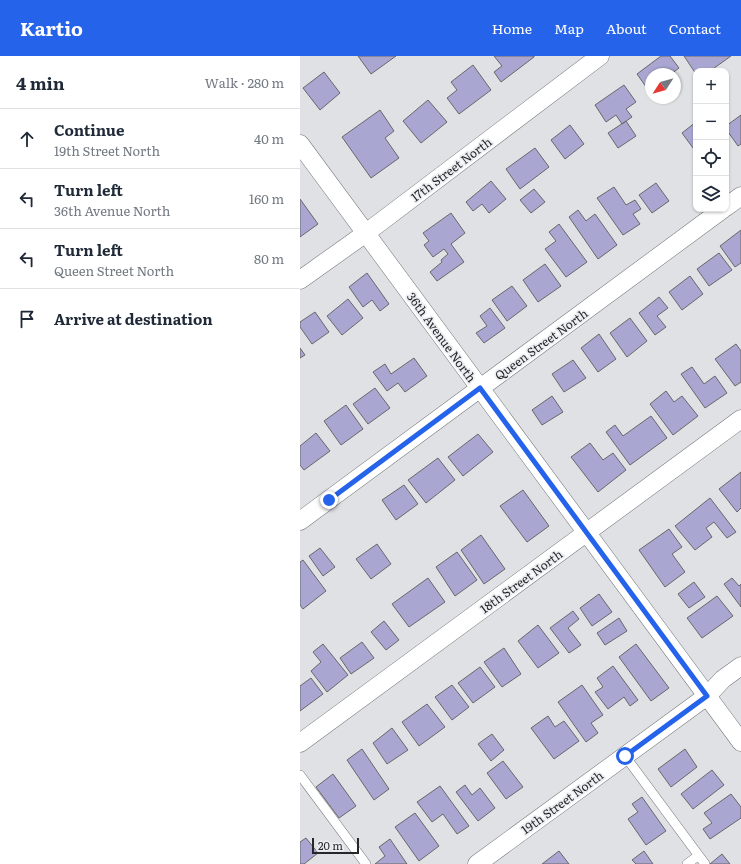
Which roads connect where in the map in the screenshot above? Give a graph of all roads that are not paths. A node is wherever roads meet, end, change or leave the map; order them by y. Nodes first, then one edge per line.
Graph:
1 (600, 56) edge
2 (300, 144) edge
3 (741, 196) edge
4 (729, 205) edge
5 (719, 212) edge
6 (366, 233) junction
7 (300, 280) edge
8 (480, 388) junction
9 (741, 419) edge
10 (300, 521) edge
11 (587, 532) junction
12 (741, 666) edge
13 (707, 696) junction
14 (741, 742) edge
15 (300, 743) edge
16 (625, 756) junction
17 (300, 775) edge
18 (698, 856) junction
19 (366, 864) edge
20 (477, 864) edge
21 (687, 864) edge
22 (705, 864) edge

1 - 6 street, 17th Street North
2 - 6 street, 36th Avenue North
3 - 4 street
5 - 8 street, Queen Street North
6 - 7 street, 17th Street North
6 - 8 street, 36th Avenue North
8 - 10 street, Queen Street North
8 - 11 street, 36th Avenue North
9 - 11 street, 18th Street North
11 - 13 street, 36th Avenue North
11 - 15 street, 18th Street North
12 - 13 street, 19th Street North
13 - 14 street, 36th Avenue North
13 - 16 street, 19th Street North
16 - 18 lane
16 - 20 street, 19th Street North
17 - 19 lane
18 - 21 lane
18 - 22 lane

